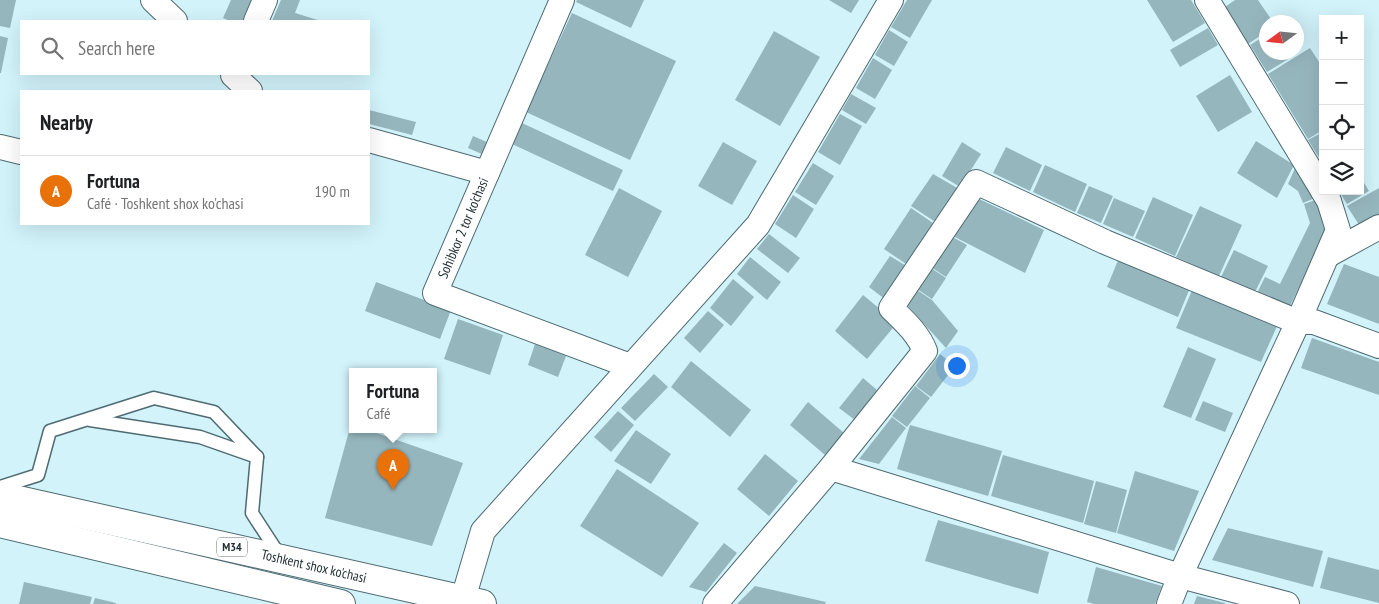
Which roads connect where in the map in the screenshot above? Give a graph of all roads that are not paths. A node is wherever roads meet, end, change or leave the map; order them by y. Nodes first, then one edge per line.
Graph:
1 (152, 0) edge
2 (265, 0) edge
3 (562, 0) edge
4 (891, 0) edge
5 (1207, 0) edge
6 (174, 20) edge
7 (256, 20) edge
8 (233, 75) edge
9 (249, 90) edge
10 (370, 140) edge
11 (0, 147) edge
12 (20, 152) edge
13 (487, 173) junction
14 (1319, 184) edge
15 (1325, 195) edge
16 (1379, 226) edge
17 (1328, 255) junction
18 (1298, 322) junction
19 (1379, 346) edge
20 (630, 366) junction
21 (86, 420) junction
22 (257, 457) junction
23 (831, 468) junction
24 (0, 487) edge
25 (0, 496) edge
26 (0, 523) edge
27 (281, 558) junction
28 (1180, 576) junction
29 (473, 602) edge
30 (341, 604) edge
31 (715, 604) edge
32 (1169, 604) edge
33 (1287, 604) edge

1 - 6 street
2 - 7 street
3 - 13 street, Sohibkor 2 tor ko'chasi
4 - 20 street
5 - 14 street
8 - 9 street
10 - 13 street
11 - 12 street
13 - 20 street, Sohibkor 2 tor ko'chasi
15 - 17 street
16 - 17 street
17 - 18 street
18 - 19 street
18 - 23 street
18 - 28 street
20 - 29 street
21 - 22 lane
21 - 22 lane
21 - 24 lane
22 - 27 lane
23 - 28 street
23 - 31 street
25 - 27 main road, Toshkent shox ko'chasi / M34
26 - 30 main road, M34
27 - 29 main road, Toshkent shox ko'chasi / M34
28 - 32 street
28 - 33 street

